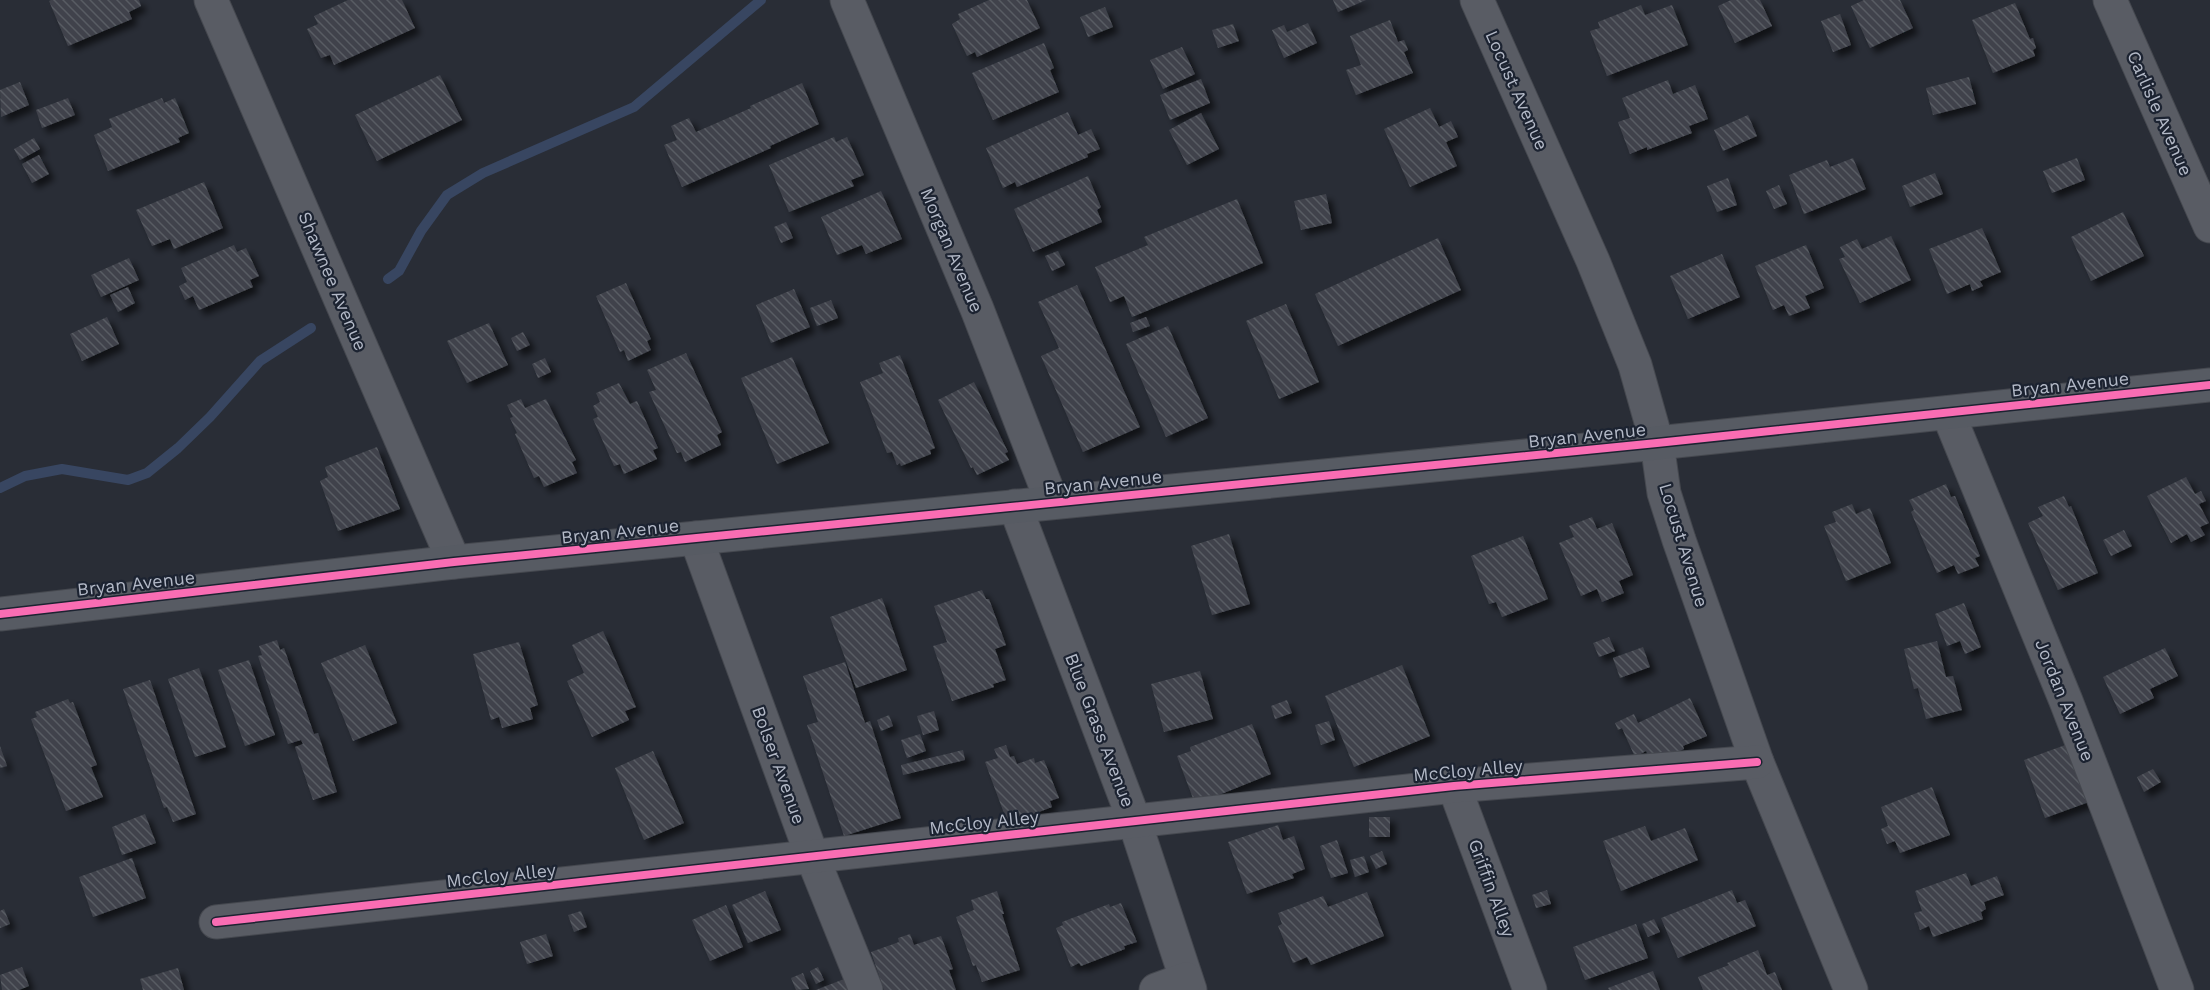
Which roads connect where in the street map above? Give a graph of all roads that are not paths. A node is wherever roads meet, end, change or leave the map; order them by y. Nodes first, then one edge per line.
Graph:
1 (211, 0) edge
2 (847, 0) edge
3 (1477, 0) edge
4 (2110, 0) edge
5 (2210, 226) edge
6 (2210, 385) edge
7 (1947, 413) junction
8 (1657, 443) junction
9 (1052, 502) junction
10 (1015, 506) junction
11 (696, 538) junction
12 (454, 562) junction
13 (0, 614) edge
14 (1757, 762) junction
15 (1454, 786) junction
16 (1134, 820) junction
17 (812, 856) junction
18 (216, 922) dead end
19 (1177, 986) edge
20 (866, 990) edge
21 (1530, 990) edge
22 (1851, 990) edge
23 (2177, 990) edge

1 - 12 street, Shawnee Avenue
2 - 9 street, Morgan Avenue
3 - 8 street, Locust Avenue
4 - 5 street, Carlisle Avenue
6 - 7 street, Bryan Avenue
7 - 8 street, Bryan Avenue
7 - 23 street, Jordan Avenue
8 - 9 street, Bryan Avenue
8 - 14 street, Locust Avenue
9 - 10 street, Bryan Avenue
10 - 11 street, Bryan Avenue
10 - 16 street, Blue Grass Avenue
11 - 12 street, Bryan Avenue
11 - 17 street, Bolser Avenue
12 - 13 street, Bryan Avenue
14 - 15 street, McCloy Alley
14 - 22 street, Locust Avenue
15 - 16 street, McCloy Alley
15 - 21 street, Griffin Alley
16 - 17 street, McCloy Alley
16 - 19 street, Blue Grass Avenue
17 - 18 street, McCloy Alley
17 - 20 street, Bolser Avenue

